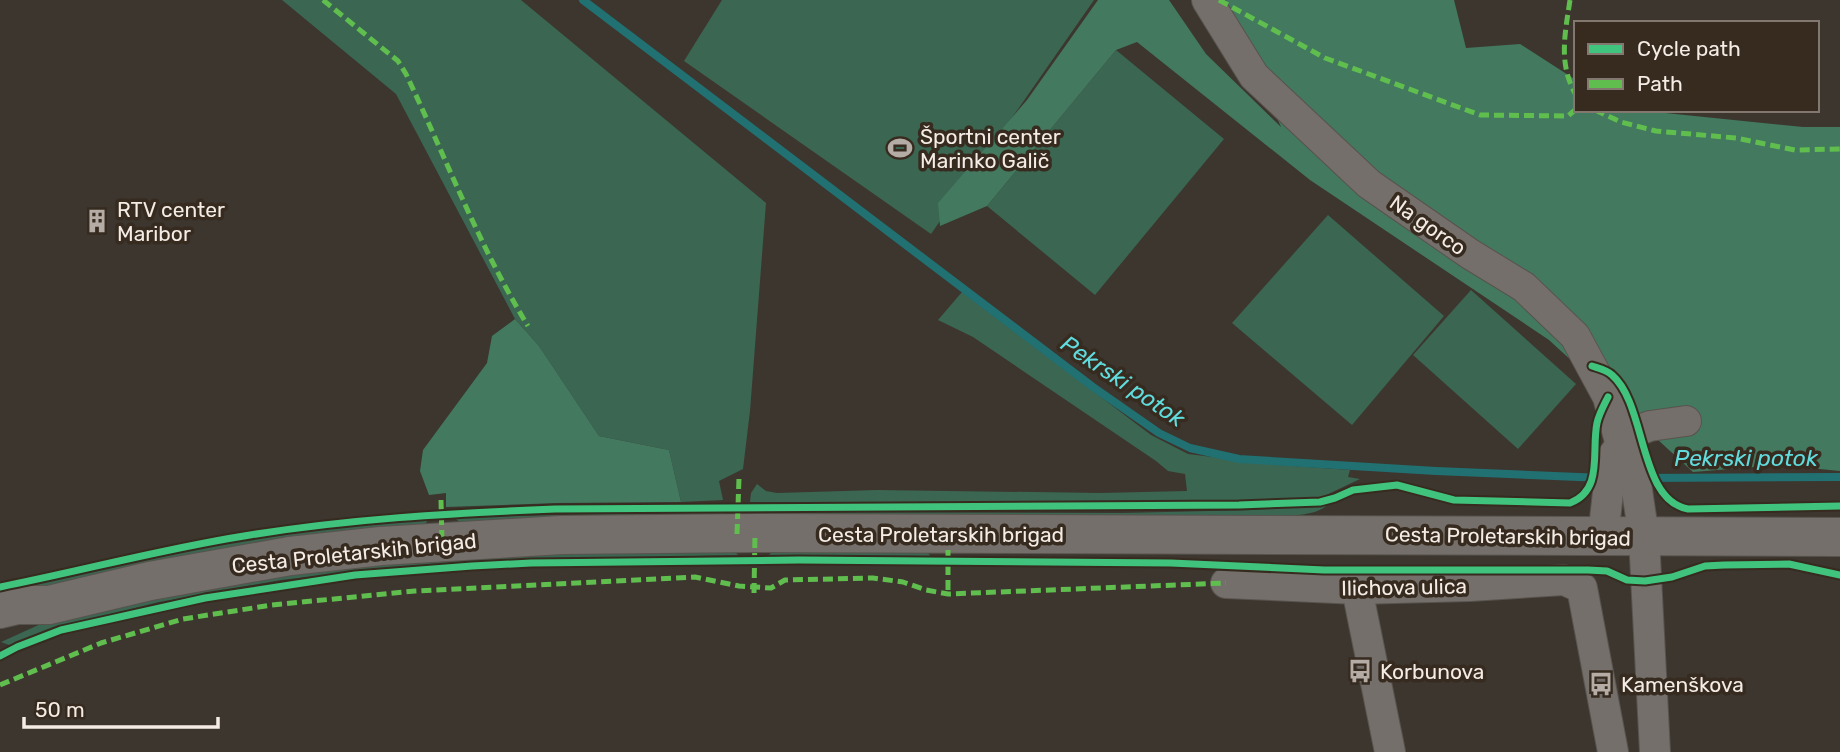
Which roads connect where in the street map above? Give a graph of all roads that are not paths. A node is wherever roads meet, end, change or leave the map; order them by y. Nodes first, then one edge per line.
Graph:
1 (1207, 0) edge
2 (1686, 421) dead end
3 (1621, 449) junction
4 (1604, 523) junction
5 (1642, 523) junction
6 (1840, 537) edge
7 (1226, 583) dead end
8 (1357, 589) junction
9 (49, 605) junction
10 (0, 609) edge
11 (0, 632) edge
12 (1390, 752) edge
13 (1613, 752) edge
14 (1655, 752) edge

1 - 3 street, Na gorco
2 - 3 street
3 - 4 street
3 - 5 street
4 - 5 main road, Cesta Proletarskih brigad
4 - 9 main road, Cesta Proletarskih brigad
5 - 6 main road, Cesta Proletarskih brigad
5 - 14 street
7 - 8 street, Ilichova ulica
8 - 12 street
8 - 13 street, Ilichova ulica
9 - 10 main road
9 - 11 main road

